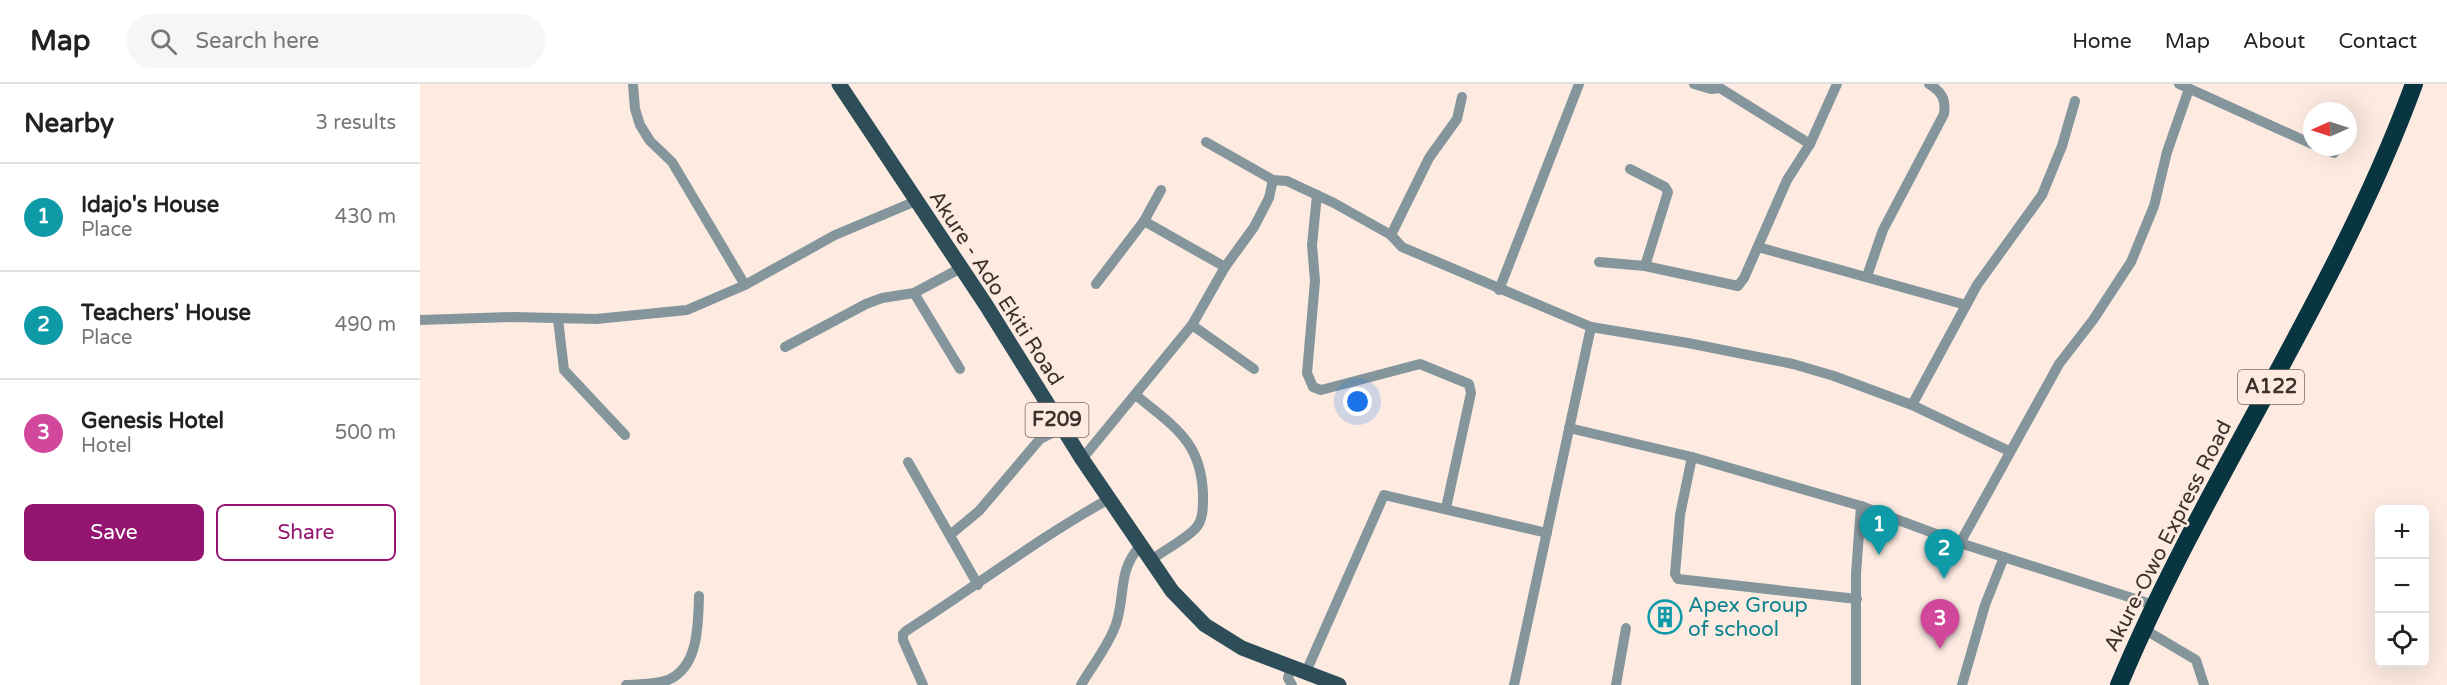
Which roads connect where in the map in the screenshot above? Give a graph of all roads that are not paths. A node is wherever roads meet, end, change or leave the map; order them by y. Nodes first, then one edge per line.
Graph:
1 (633, 84) edge
2 (839, 84) edge
3 (1579, 84) edge
4 (1694, 84) edge
5 (1837, 84) edge
6 (1929, 84) edge
7 (2414, 84) edge
8 (1722, 86) edge
9 (2184, 86) edge
10 (1462, 97) dead end
11 (2075, 101) dead end
12 (2303, 140) edge
13 (1206, 142) dead end
14 (1810, 144) junction
15 (1630, 169) dead end
16 (1273, 180) junction
17 (1161, 190) dead end
18 (1317, 195) junction
19 (916, 201) junction
20 (1144, 221) junction
21 (1391, 235) junction
22 (1758, 247) junction
23 (1599, 262) dead end
24 (1645, 266) junction
25 (1225, 267) junction
26 (961, 268) junction
27 (1867, 276) junction
28 (1096, 284) dead end
29 (745, 285) junction
30 (1499, 290) junction
31 (914, 293) junction
32 (1966, 305) junction
33 (558, 319) junction
34 (420, 320) edge
35 (1192, 326) junction
36 (1591, 327) junction
37 (786, 347) dead end
38 (960, 369) dead end
39 (1254, 369) dead end
40 (1137, 396) junction
41 (1912, 405) junction
42 (1062, 428) junction
43 (1569, 428) junction
44 (625, 435) dead end
45 (2009, 451) junction
46 (1692, 457) junction
47 (1083, 459) junction
48 (908, 462) dead end
49 (1109, 499) junction
50 (1861, 506) junction
51 (1446, 508) junction
52 (1547, 533) junction
53 (950, 534) junction
54 (1960, 543) junction
55 (1140, 546) junction
56 (2004, 557) junction
57 (1150, 561) junction
58 (978, 585) junction
59 (699, 596) dead end
60 (1857, 599) junction
61 (2154, 604) junction
62 (1626, 628) dead end
63 (2142, 628) junction
64 (1290, 666) junction
65 (1306, 672) junction
66 (626, 685) edge
67 (923, 685) edge
68 (1081, 685) edge
69 (1292, 685) edge
70 (1339, 685) edge
71 (1514, 685) edge
72 (1616, 685) edge
73 (1856, 685) edge
74 (1962, 685) edge
75 (2119, 685) edge
76 (2204, 685) edge

1 - 29 street
2 - 19 main road, Akure - Ado Ekiti Road / F209
3 - 30 street
4 - 8 street
5 - 14 street
6 - 27 street
7 - 61 highway, Akure-Owo Express Road / A122
8 - 14 street
9 - 12 street
9 - 45 street
10 - 21 street
11 - 32 street
13 - 16 street
14 - 22 street
15 - 24 street
16 - 18 street
16 - 25 street
17 - 20 street
18 - 21 street
18 - 51 street
19 - 26 main road, Akure - Ado Ekiti Road / F209
19 - 29 street
20 - 25 street
20 - 28 street
21 - 30 street
22 - 24 street
22 - 27 street
23 - 24 street
25 - 35 street
26 - 31 street
26 - 42 main road, Akure - Ado Ekiti Road / F209
27 - 32 street
29 - 33 street
30 - 36 street
31 - 37 street
31 - 38 street
32 - 41 street
33 - 34 street
33 - 44 street
35 - 39 street
35 - 40 street
36 - 41 street
36 - 43 street
40 - 47 street
40 - 57 street
41 - 45 street
42 - 47 main road, Akure - Ado Ekiti Road / F209
42 - 53 street
43 - 46 street
43 - 52 street
45 - 54 street
46 - 50 street
46 - 60 street
47 - 49 main road, Akure - Ado Ekiti Road / F209
48 - 53 street
49 - 55 main road, Akure - Ado Ekiti Road / F209
49 - 58 street
50 - 54 street
50 - 60 street
51 - 52 street
51 - 65 street
52 - 71 street
53 - 58 street
54 - 56 street
55 - 57 main road, Akure - Ado Ekiti Road / F209
55 - 68 street
56 - 61 street
56 - 74 street
57 - 64 main road, Akure - Ado Ekiti Road / F209
58 - 67 street
59 - 66 street
60 - 73 street
61 - 63 highway, Akure-Owo Express Road / A122
62 - 72 street
63 - 75 highway, Akure-Owo Express Road / A122
63 - 76 street
64 - 65 main road, Akure - Ado Ekiti Road / F209
64 - 69 street
65 - 70 main road, Akure - Ado Ekiti Road / F209

